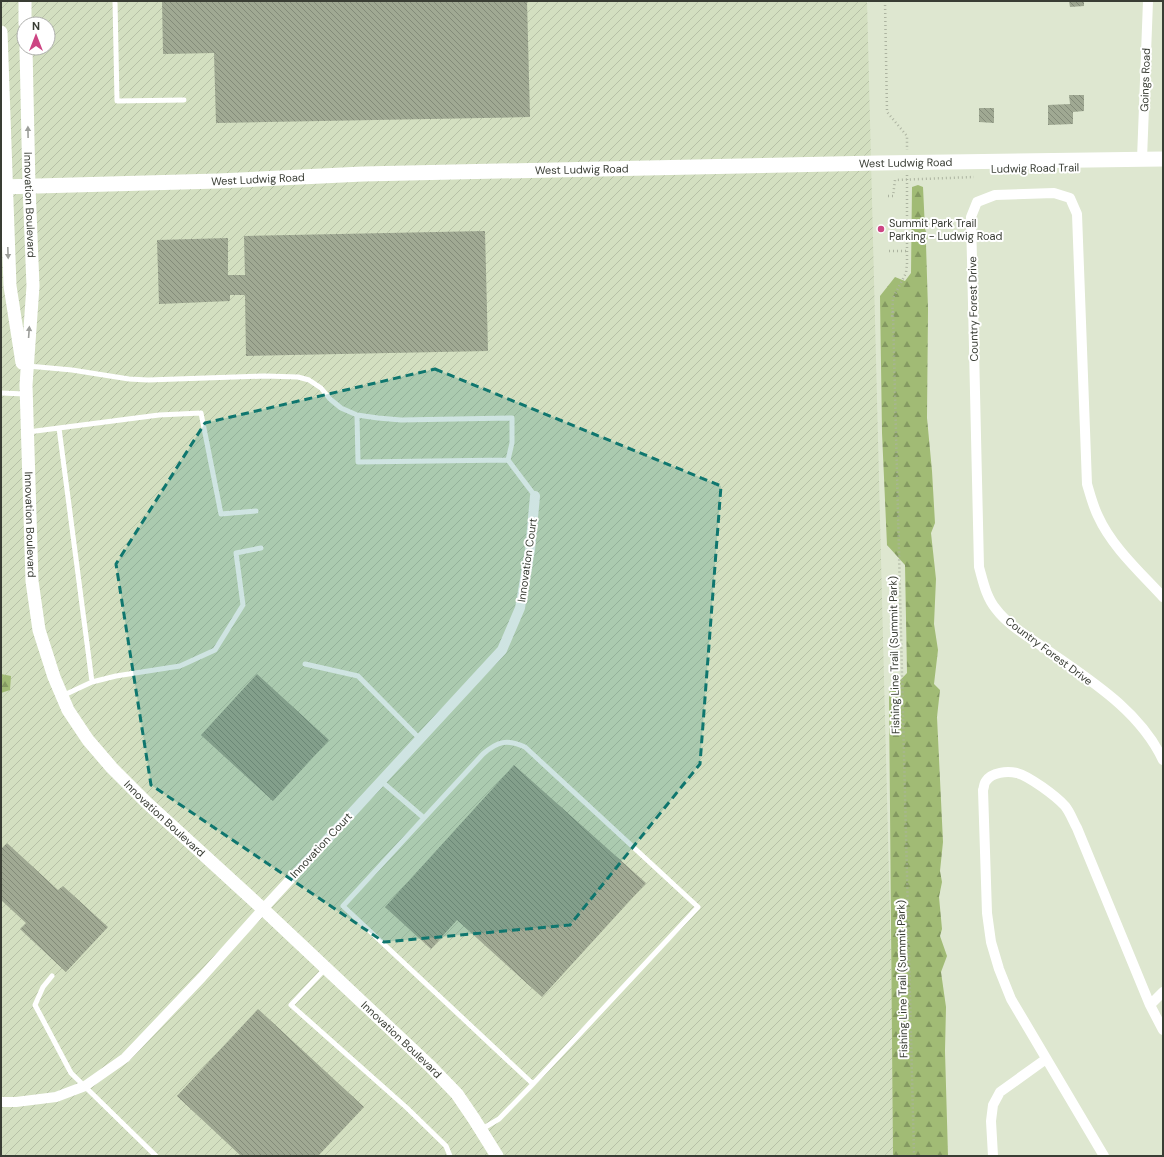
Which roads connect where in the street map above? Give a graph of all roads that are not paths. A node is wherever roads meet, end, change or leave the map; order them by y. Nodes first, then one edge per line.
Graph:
1 (25, 1) edge
2 (115, 1) edge
3 (1148, 1) edge
4 (25, 16) edge
5 (1, 32) edge
6 (26, 56) edge
7 (184, 100) dead end
8 (1142, 159) junction
9 (1163, 159) edge
10 (29, 186) junction
11 (3, 187) edge
12 (27, 366) junction
13 (26, 390) junction
14 (1, 393) edge
15 (357, 415) junction
16 (59, 428) junction
17 (27, 432) junction
18 (508, 460) junction
19 (536, 496) joint
20 (256, 511) dead end
21 (261, 548) dead end
22 (1163, 597) edge
23 (305, 664) dead end
24 (92, 682) junction
25 (62, 696) junction
26 (420, 739) junction
27 (1163, 760) edge
28 (382, 781) junction
29 (424, 818) junction
30 (263, 908) junction
31 (326, 968) junction
32 (52, 976) dead end
33 (1163, 992) edge
34 (1150, 1005) junction
35 (1163, 1030) edge
36 (1046, 1059) junction
37 (533, 1084) junction
38 (85, 1086) junction
39 (1, 1102) edge
40 (481, 1130) junction
41 (156, 1156) edge
42 (450, 1156) edge
43 (497, 1156) edge
44 (993, 1156) edge
45 (1104, 1156) edge

1 - 4 street
2 - 7 lane
3 - 8 street, Goings Road
5 - 11 street, Innovation Boulevard
10 -> 6 street, Innovation Boulevard
8 - 9 main road, West Ludwig Road
8 - 10 main road, West Ludwig Road
10 - 11 main road, West Ludwig Road
12 -> 10 street, Innovation Boulevard
11 -> 13 street, Innovation Boulevard
12 - 13 street, Innovation Boulevard
12 - 15 lane
13 - 14 lane
13 - 17 street, Innovation Boulevard
15 - 18 lane
15 - 18 lane
16 - 17 lane
16 - 20 lane
16 - 24 lane
17 - 25 street, Innovation Boulevard
18 - 19 lane
19 - 26 street, Innovation Court
21 - 24 lane
22 - 27 street, Country Forest Drive
23 - 26 lane
24 - 25 lane
25 - 30 street, Innovation Boulevard
26 - 28 street, Innovation Court
28 - 29 lane
28 - 30 street, Innovation Court
29 - 37 lane
29 - 37 lane
30 - 31 street, Innovation Boulevard
30 - 38 street, Innovation Court
31 - 40 street, Innovation Boulevard
31 - 42 lane
32 - 38 lane
33 - 34 street
34 - 35 street
34 - 36 street
36 - 44 street
36 - 45 street
37 - 40 lane
38 - 39 street, Innovation Court
38 - 41 lane
40 - 43 street, Innovation Boulevard

